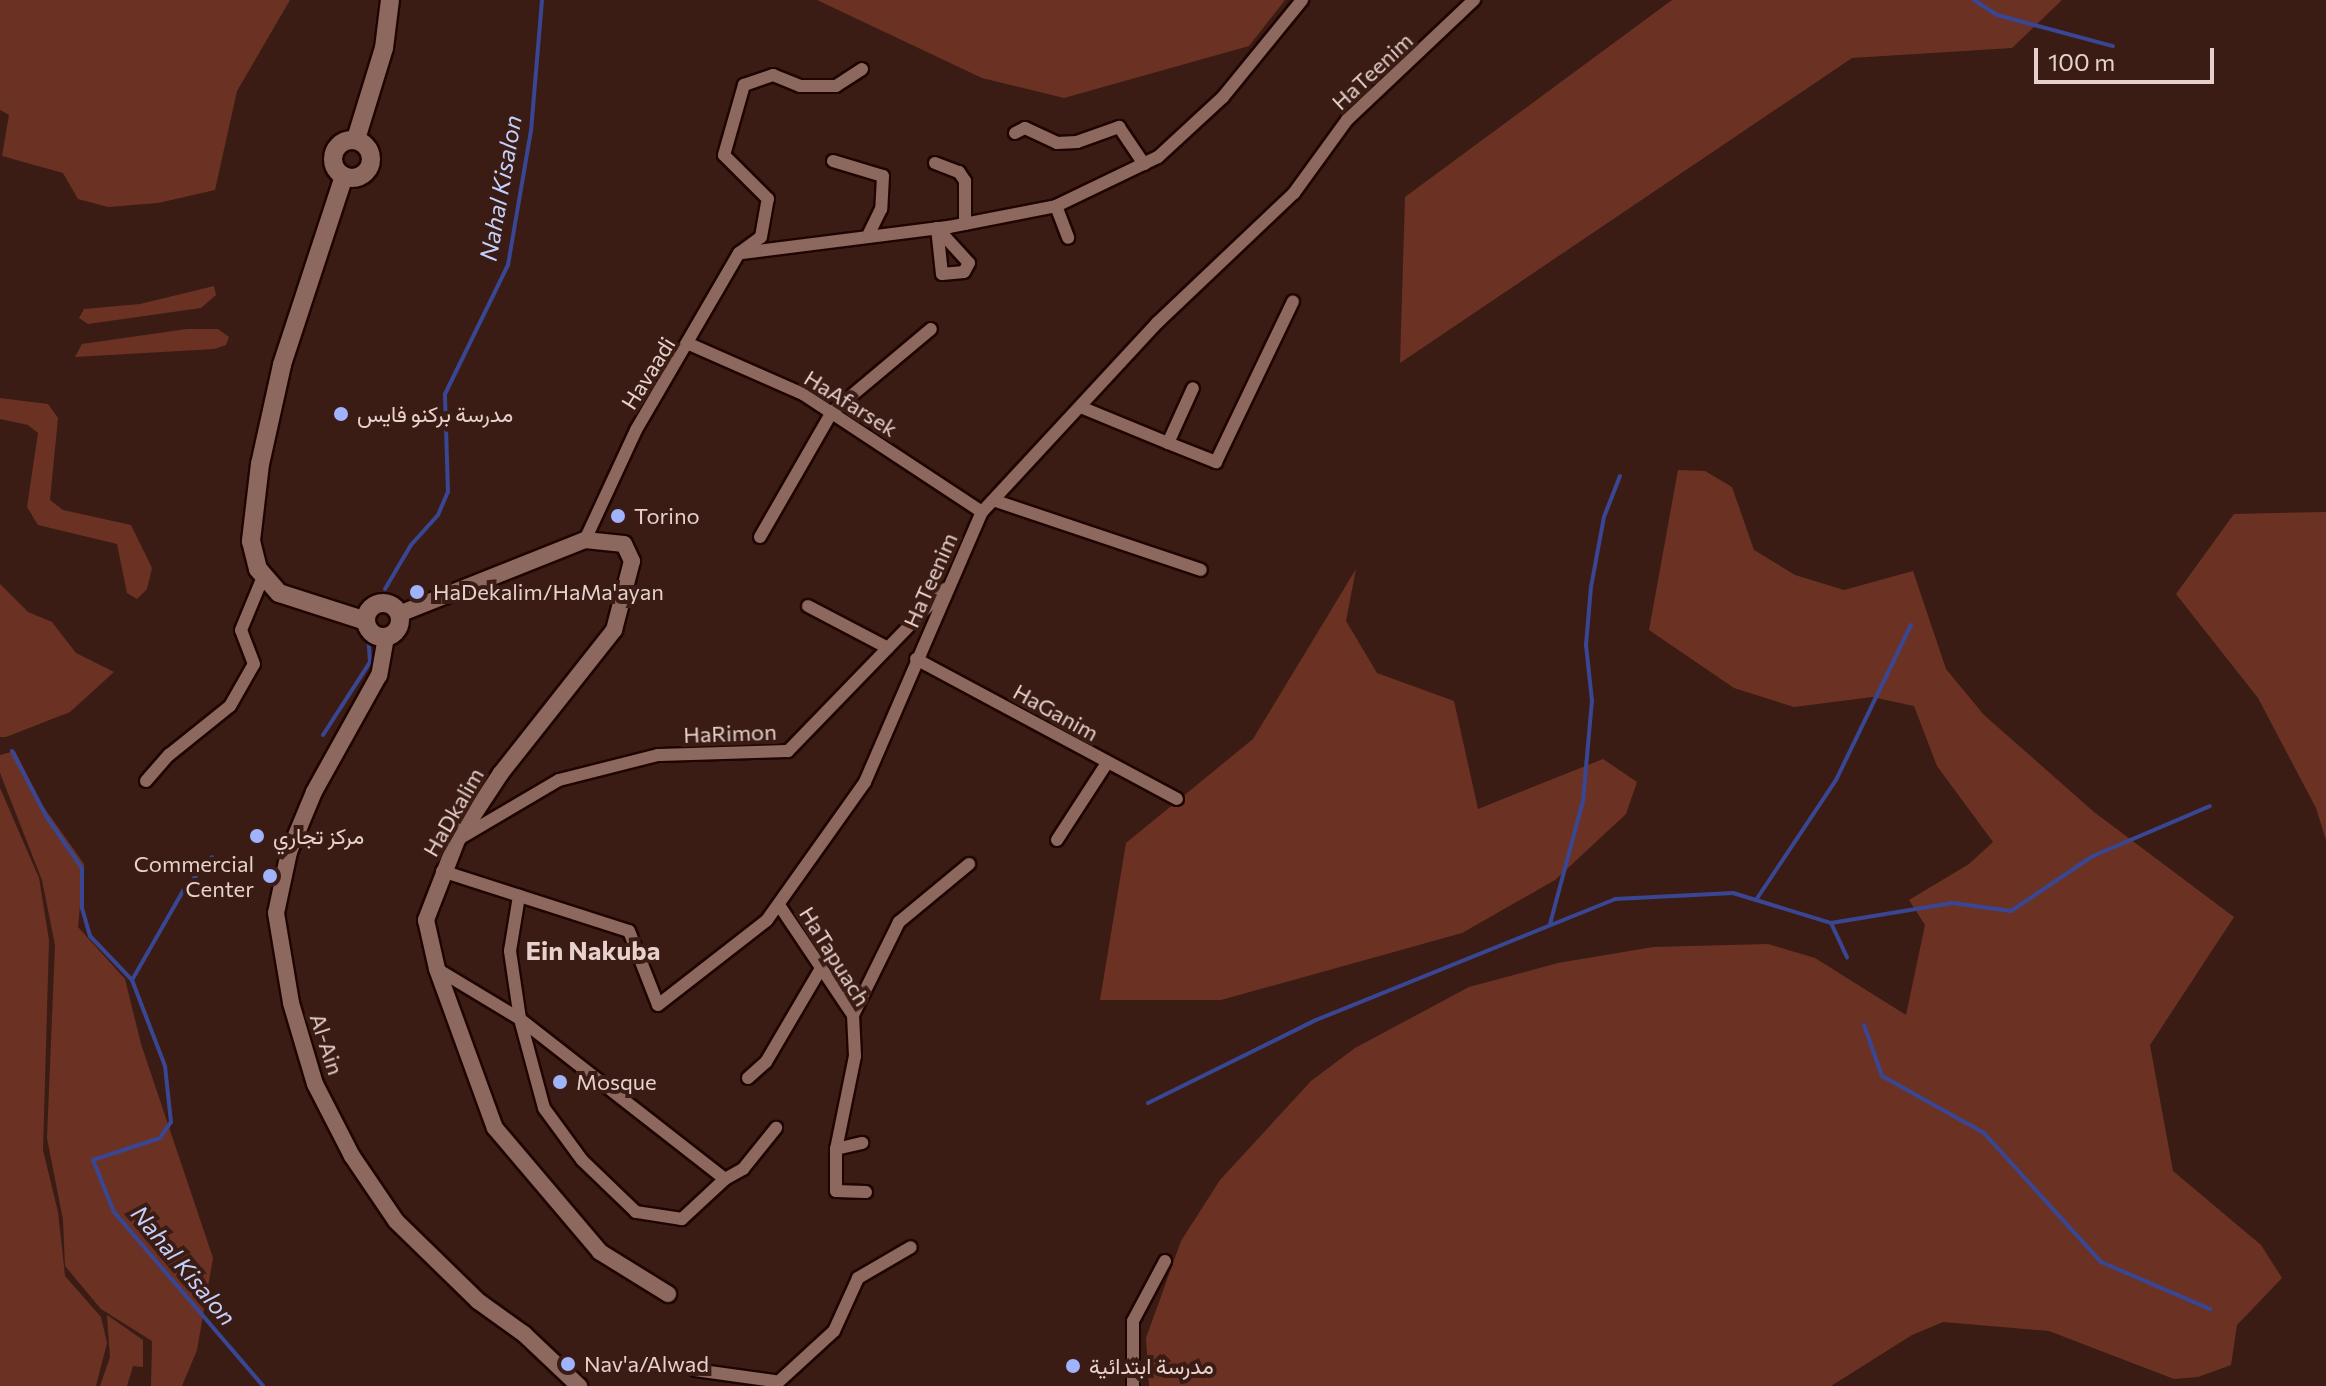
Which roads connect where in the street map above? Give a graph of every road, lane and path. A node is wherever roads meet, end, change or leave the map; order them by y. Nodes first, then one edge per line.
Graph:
1 (390, 0) edge
2 (1302, 0) edge
3 (1474, 0) edge
4 (862, 69) dead end
5 (1015, 133) dead end
6 (356, 139) junction
7 (833, 161) dead end
8 (935, 163) dead end
9 (1144, 164) junction
10 (344, 176) junction
11 (1056, 206) junction
12 (965, 224) junction
13 (868, 236) junction
14 (1068, 238) dead end
15 (739, 253) junction
16 (1293, 301) dead end
17 (931, 329) dead end
18 (689, 344) junction
19 (1193, 388) dead end
20 (1083, 408) junction
21 (832, 412) junction
22 (1168, 443) junction
23 (996, 501) junction
24 (982, 512) junction
25 (760, 537) dead end
26 (585, 540) junction
27 (1201, 570) dead end
28 (263, 577) junction
29 (952, 582) junction
30 (808, 606) dead end
31 (399, 614) junction
32 (366, 621) junction
33 (386, 637) junction
34 (888, 648) junction
35 (916, 659) junction
36 (1107, 763) junction
37 (146, 781) dead end
38 (1177, 799) dead end
39 (457, 840) junction
40 (1057, 840) dead end
41 (969, 864) dead end
42 (442, 871) junction
43 (519, 896) junction
44 (779, 905) junction
45 (437, 969) junction
46 (820, 970) junction
47 (853, 1015) junction
48 (520, 1019) junction
49 (748, 1078) dead end
50 (776, 1128) dead end
51 (862, 1143) dead end
52 (836, 1149) junction
53 (725, 1179) junction
54 (866, 1192) dead end
55 (911, 1247) dead end
56 (1165, 1261) dead end
57 (668, 1294) dead end
58 (695, 1370) dead end
59 (774, 1384) edge
60 (579, 1386) edge
61 (1133, 1386) edge

1 - 6 main road
2 - 9 street
3 - 20 street, HaTeenim
4 - 15 street, Havaadi
5 - 9 street
6 - 10 main road
6 - 10 main road
7 - 13 street
8 - 12 street
9 - 11 street
10 - 28 main road
11 - 12 street
11 - 14 street
12 - 13 street
13 - 15 street
15 - 18 street, Havaadi
16 - 22 street
17 - 21 street
18 - 21 street, HaAfarsek
18 - 26 street, Havaadi
19 - 22 street
20 - 22 street
20 - 23 street, HaTeenim
21 - 24 street, HaAfarsek
21 - 25 street
23 - 24 street, HaTeenim
23 - 27 street
24 - 29 street, HaTeenim
26 - 31 street, HaDkalim
26 - 39 street, HaDkalim
28 - 32 main road
28 - 37 street
29 - 34 street, HaRimon
29 - 35 street, HaTeenim
30 - 34 street
31 - 32 main road
31 - 33 main road
32 - 33 main road
33 - 60 street, Al-Ain
34 - 39 street, HaRimon
35 - 36 street, HaGanim
35 - 44 street, HaTeenim
36 - 38 street, HaGanim
36 - 40 street
39 - 42 street, HaDkalim
41 - 47 street
42 - 43 street, HaTeenim
42 - 45 street, HaDkalim
43 - 44 street, HaTeenim
43 - 48 street
44 - 46 street, HaTapuach
45 - 48 street
45 - 57 street, HaDkalim
46 - 47 street, HaTapuach
46 - 49 street
47 - 52 street, HaTapuach
48 - 53 street
48 - 53 street
50 - 53 street
51 - 52 street
52 - 54 street, HaTapuach
55 - 59 street
56 - 61 street
58 - 59 street

